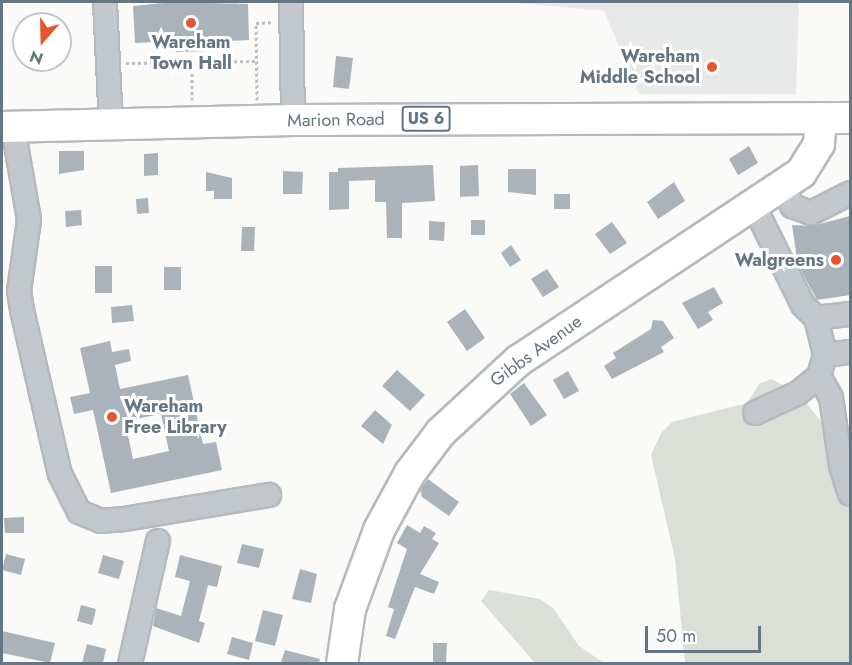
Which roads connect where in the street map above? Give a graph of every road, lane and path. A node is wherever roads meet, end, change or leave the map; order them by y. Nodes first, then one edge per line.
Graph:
1 (105, 2) edge
2 (287, 12) edge
3 (256, 61) junction
4 (192, 62) junction
5 (118, 63) dead end
6 (192, 105) dead end
7 (257, 110) dead end
8 (821, 118) junction
9 (850, 118) edge
10 (293, 120) junction
11 (111, 123) junction
12 (7, 127) edge
13 (784, 186) junction
14 (850, 193) edge
15 (754, 206) junction
16 (850, 314) edge
17 (816, 318) junction
18 (850, 352) edge
19 (822, 366) junction
20 (755, 413) dead end
21 (850, 494) edge
22 (269, 495) dead end
23 (158, 541) dead end
24 (130, 663) edge
25 (342, 663) edge

1 - 11 street
2 - 3 path
2 - 10 street
3 - 4 path
3 - 7 path
4 - 5 path
4 - 6 path
8 - 9 main road, Marion Road / US 6
8 - 10 main road, Marion Road / US 6
8 - 13 main road, Gibbs Avenue
10 - 11 main road, Marion Road / US 6
11 - 12 main road, Marion Road / US 6
12 - 22 street
13 - 14 street
13 - 15 main road, Gibbs Avenue
15 - 17 street
15 - 25 main road, Gibbs Avenue
16 - 17 street
17 - 19 street
18 - 19 street
19 - 20 street
19 - 21 street
23 - 24 street

